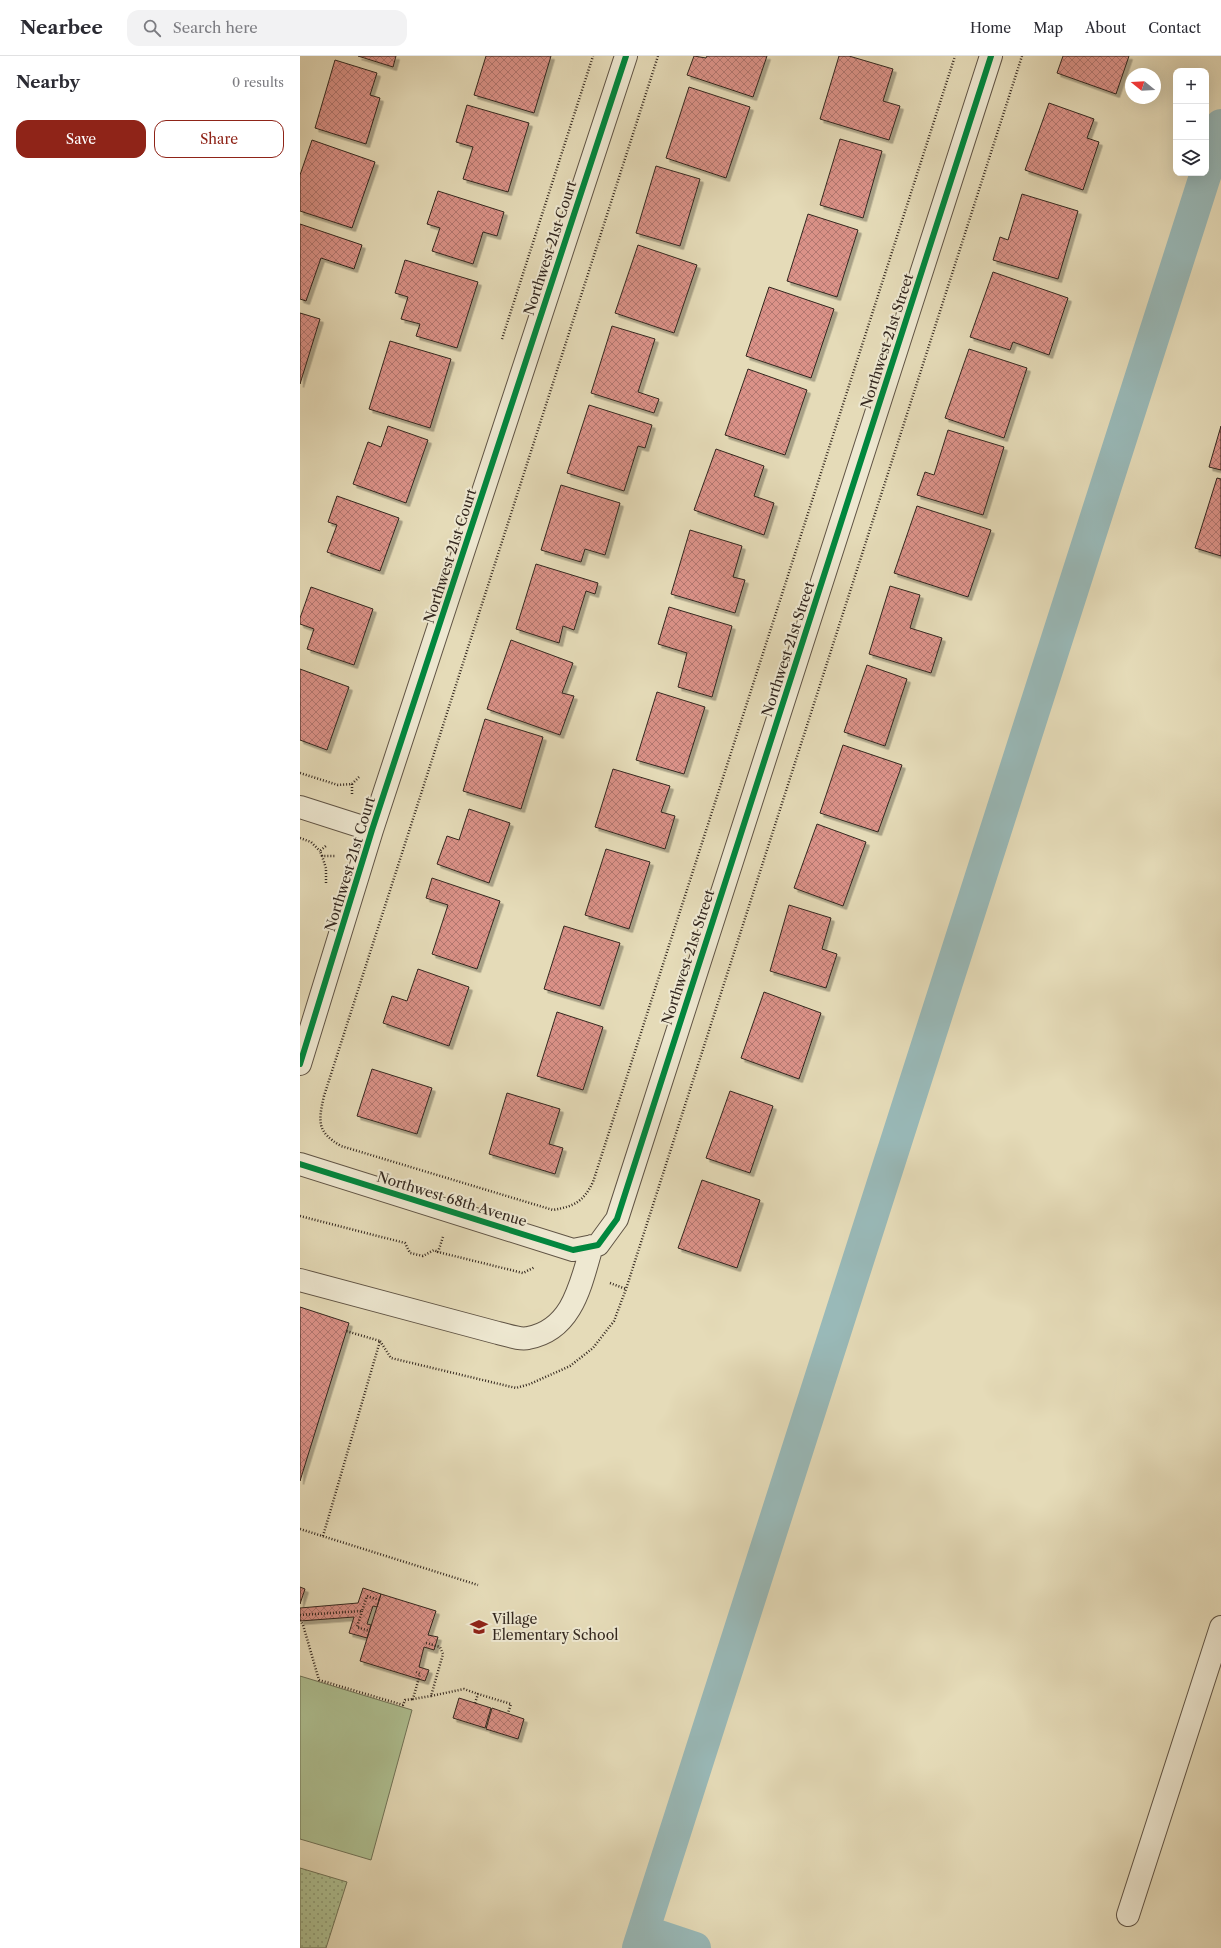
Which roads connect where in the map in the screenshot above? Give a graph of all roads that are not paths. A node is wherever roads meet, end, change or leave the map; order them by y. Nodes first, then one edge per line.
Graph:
1 (626, 56) edge
2 (991, 56) edge
3 (300, 807) edge
4 (372, 830) junction
5 (300, 1064) edge
6 (300, 1164) edge
7 (595, 1246) junction
8 (300, 1280) edge
9 (1221, 1627) edge
10 (1128, 1915) dead end

1 - 4 street, Northwest 21st Court
2 - 7 street, Northwest 21st Street
3 - 4 street
4 - 5 street, Northwest 21st Court
6 - 7 street, Northwest 68th Avenue
7 - 8 street, Northwest 21st Street
9 - 10 street

